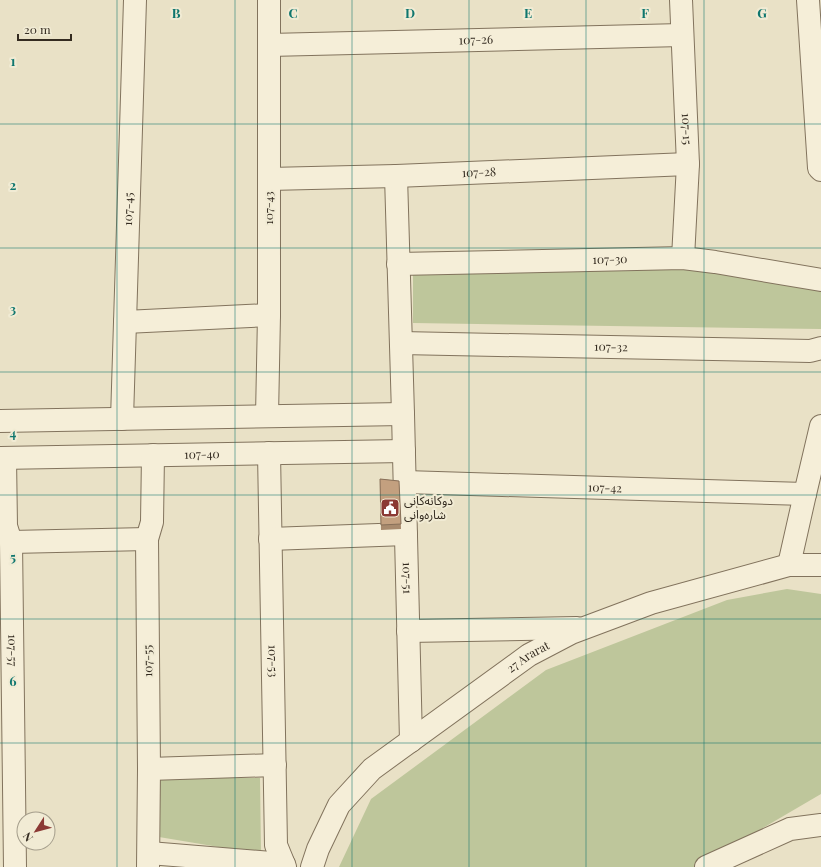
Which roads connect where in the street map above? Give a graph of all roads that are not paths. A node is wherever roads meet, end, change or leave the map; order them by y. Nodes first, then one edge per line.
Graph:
1 (135, 0) edge
2 (269, 0) edge
3 (681, 0) edge
4 (808, 0) edge
5 (682, 35) junction
6 (269, 46) junction
7 (688, 164) junction
8 (821, 170) edge
9 (396, 176) junction
10 (269, 179) junction
11 (683, 258) junction
12 (398, 264) junction
13 (821, 280) edge
14 (269, 315) junction
15 (125, 322) junction
16 (401, 343) junction
17 (821, 348) edge
18 (403, 414) junction
19 (267, 416) junction
20 (122, 419) junction
21 (0, 421) edge
22 (821, 426) edge
23 (404, 451) junction
24 (268, 453) junction
25 (153, 455) junction
26 (2, 458) edge
27 (404, 482) junction
28 (804, 494) junction
29 (406, 534) junction
30 (147, 539) junction
31 (270, 539) junction
32 (11, 542) junction
33 (789, 565) junction
34 (821, 565) edge
35 (587, 627) junction
36 (408, 631) junction
37 (6, 646) edge
38 (7, 736) edge
39 (411, 741) junction
40 (275, 765) junction
41 (149, 769) junction
42 (821, 825) edge
43 (148, 860) edge
44 (284, 866) edge
45 (15, 867) edge
46 (312, 867) edge
47 (706, 867) edge

1 - 15 street, 107-45
2 - 6 street, 107-43
3 - 5 street, 107-15
4 - 8 street
5 - 6 street, 107-26
5 - 7 street, 107-15
6 - 10 street, 107-43
7 - 9 street, 107-28
7 - 11 street, 107-15
9 - 10 street, 107-28
9 - 12 street, 107-51
10 - 14 street, 107-43
11 - 12 street, 107-30
11 - 13 street, 107-30
12 - 16 street, 107-51
14 - 15 street
14 - 19 street, 107-43
15 - 20 street, 107-45
16 - 17 street, 107-32
16 - 18 street, 107-51
18 - 19 street
18 - 23 street, 107-51
19 - 20 street
20 - 21 street
22 - 28 street
23 - 24 street, 107-40
23 - 27 street, 107-51
24 - 25 street, 107-40
24 - 31 street, 107-53
25 - 26 street, 107-40
25 - 30 street, 107-55
26 - 32 street, 107-57
27 - 28 street, 107-42
27 - 29 street, 107-51
28 - 33 street
29 - 31 street
29 - 36 street, 107-51
30 - 32 street
30 - 41 street, 107-55
31 - 40 street, 107-53
32 - 37 street, 107-57
33 - 34 street, 27 Ararat
33 - 35 street, 27 Ararat
35 - 36 street
35 - 39 street, 27 Ararat
36 - 39 street, 107-51
37 - 38 street, 107-57
38 - 45 street, 107-57
39 - 46 street, 27 Ararat
40 - 41 street
40 - 44 street, 107-53
41 - 43 street, 107-55
42 - 47 street
43 - 44 street

